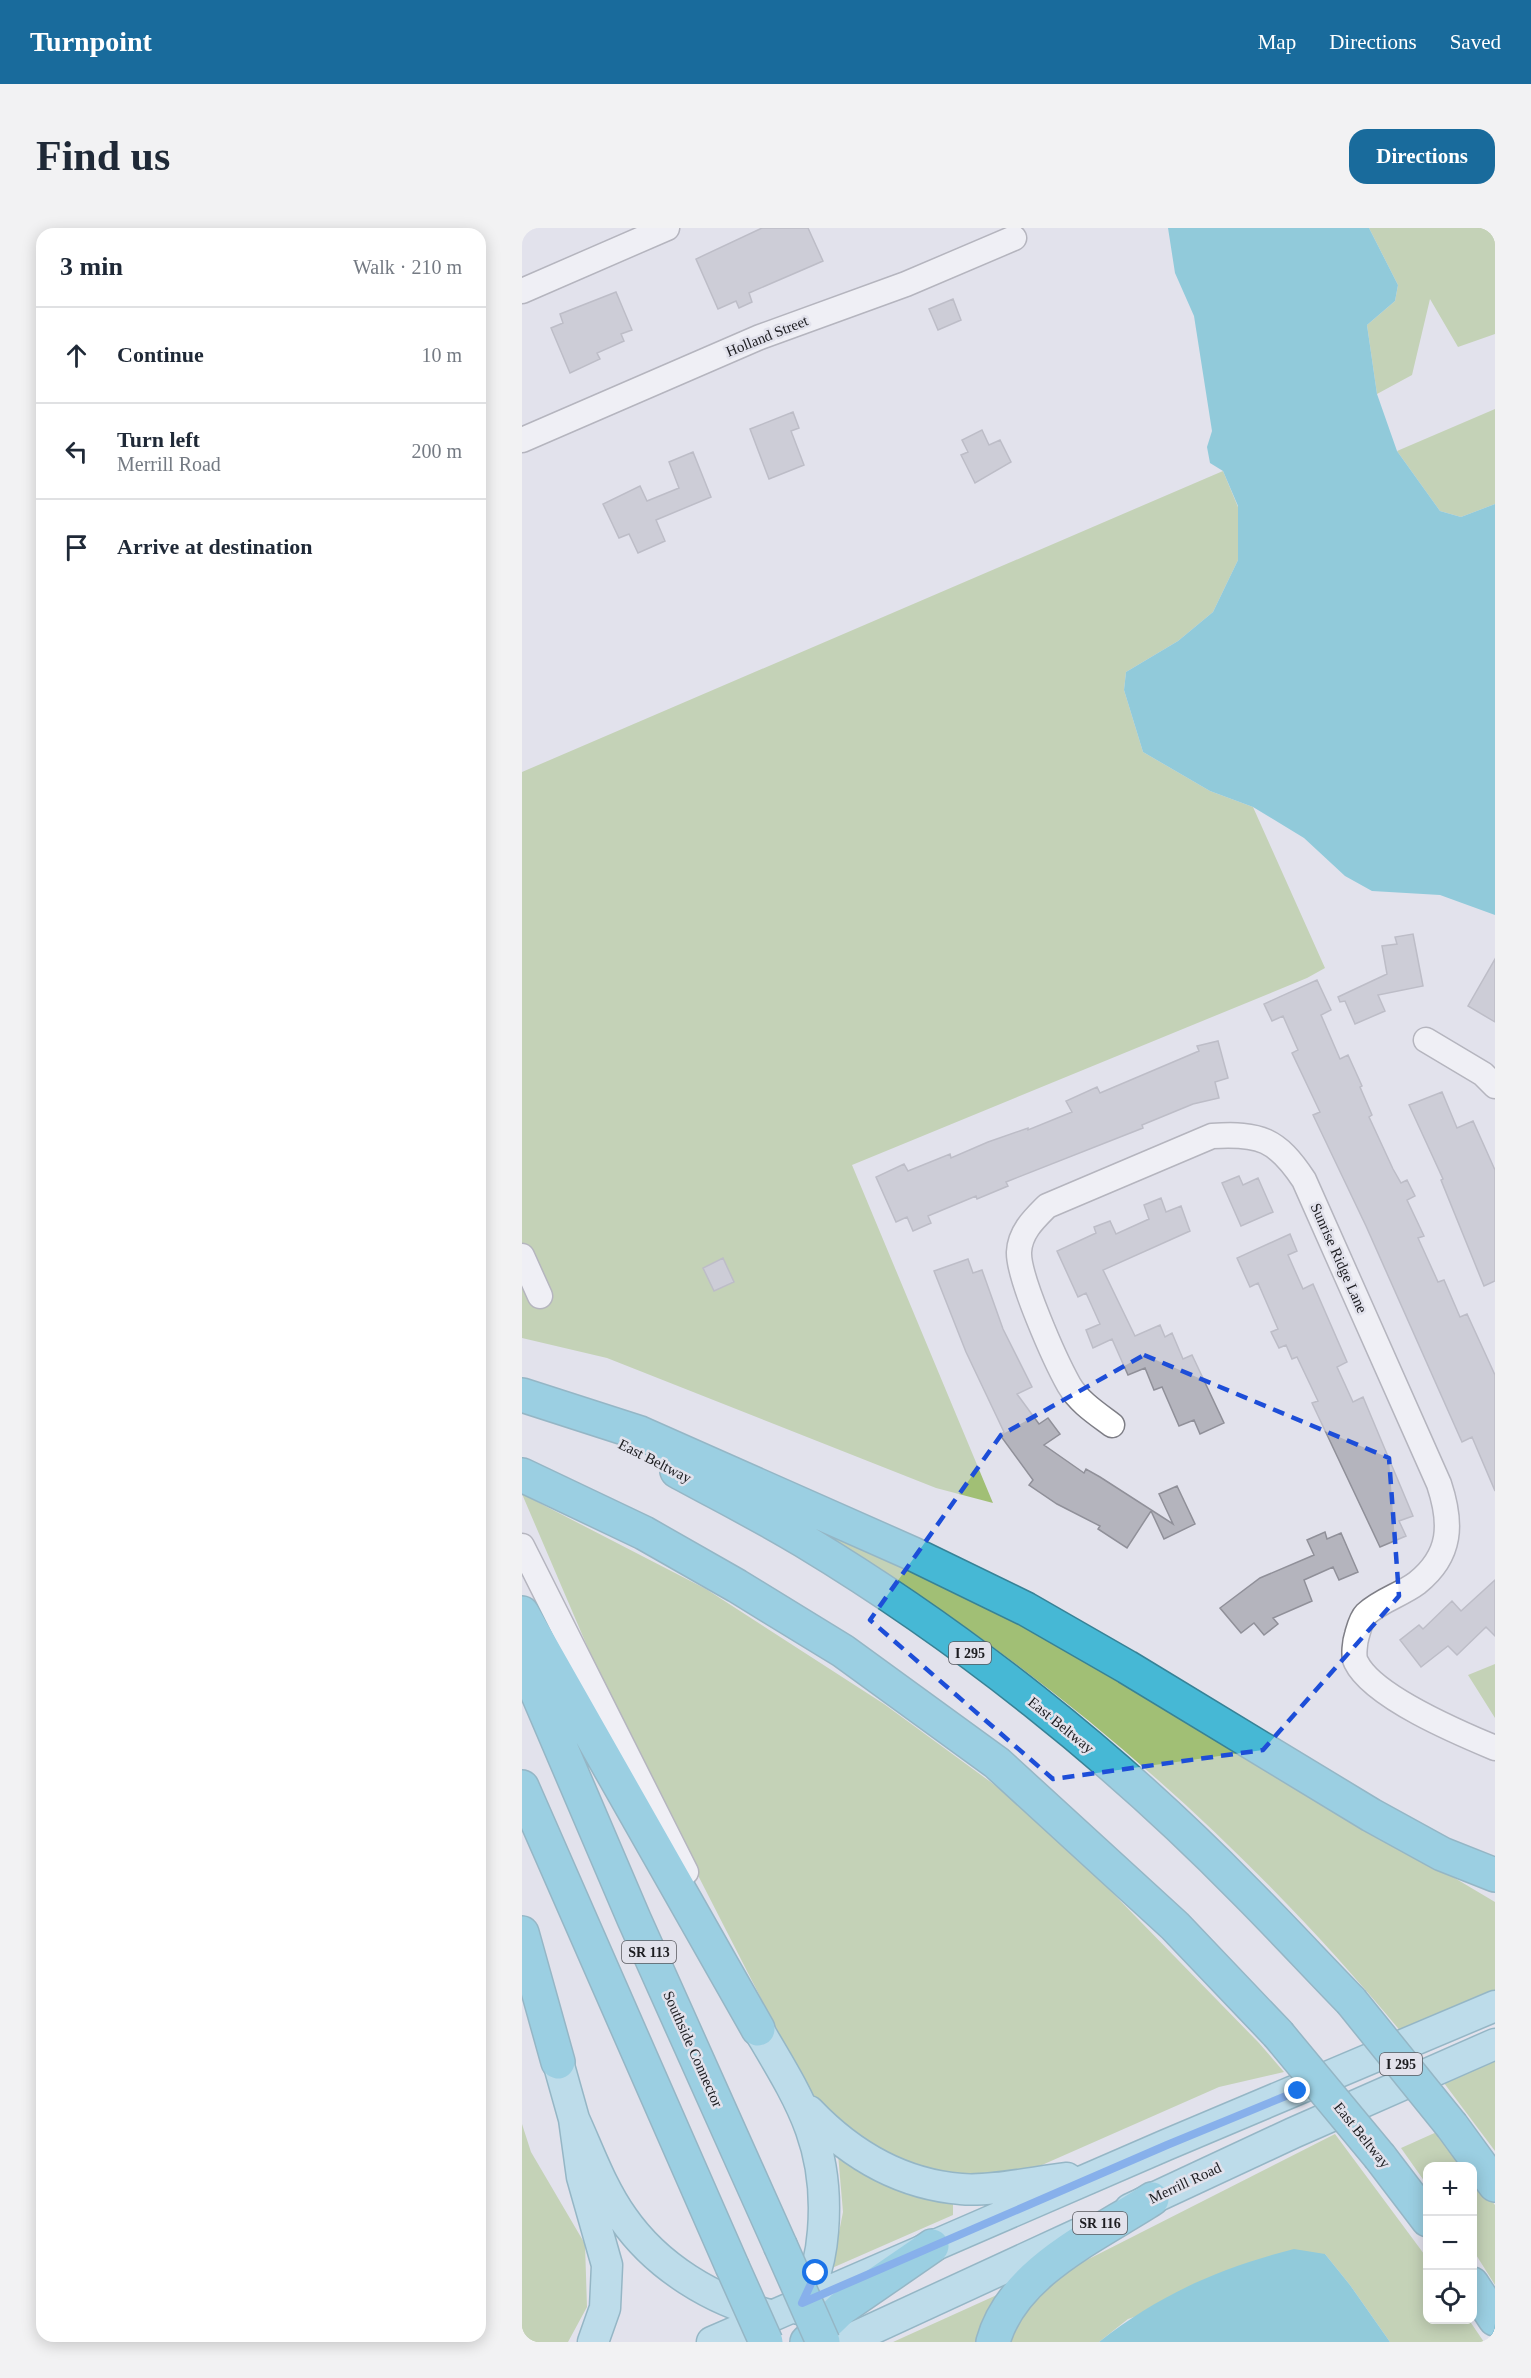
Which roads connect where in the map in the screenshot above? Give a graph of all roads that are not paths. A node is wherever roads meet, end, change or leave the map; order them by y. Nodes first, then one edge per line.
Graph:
1 (667, 228) edge
2 (1014, 238) dead end
3 (522, 291) edge
4 (522, 440) edge
5 (1426, 1040) dead end
6 (1495, 1086) edge
7 (522, 1256) edge
8 (540, 1296) dead end
9 (522, 1396) edge
10 (1112, 1425) dead end
11 (522, 1475) edge
12 (522, 1546) edge
13 (522, 1613) edge
14 (522, 1657) edge
15 (1495, 1748) edge
16 (522, 1787) edge
17 (1442, 1854) junction
18 (1495, 1875) edge
19 (1495, 1888) edge
20 (522, 1933) edge
21 (522, 1965) edge
22 (1495, 2006) edge
23 (758, 2029) junction
24 (1495, 2044) edge
25 (558, 2062) junction
26 (801, 2102) junction
27 (574, 2119) junction
28 (1099, 2175) junction
29 (1495, 2185) edge
30 (1152, 2199) junction
31 (1425, 2216) edge
32 (933, 2246) joint
33 (1477, 2290) edge
34 (1495, 2319) edge
35 (799, 2331) edge
36 (593, 2342) edge
37 (712, 2342) edge
38 (993, 2342) edge

1 - 3 street
2 - 4 street, Holland Street
5 - 6 street
7 - 8 street
9 - 17 highway
9 - 29 highway, East Beltway / I 295, bridge
10 - 15 street, Sunrise Ridge Lane
11 - 31 highway, East Beltway, bridge
12 - 23 street
13 - 23 highway
14 - 35 highway, Southside Connector / SR 113, bridge
16 - 35 highway, SR 113, bridge
17 - 18 highway
17 - 19 highway
20 - 25 highway
21 - 25 street
22 - 28 main road
23 - 26 main road
24 - 30 main road, Merrill Road / SR 116
25 - 27 main road
26 - 28 main road
26 - 35 main road
27 - 35 main road
27 - 36 main road
28 - 32 main road
30 - 35 main road, Merrill Road / SR 116
30 - 38 highway
32 - 35 highway
33 - 34 highway
35 - 37 main road

